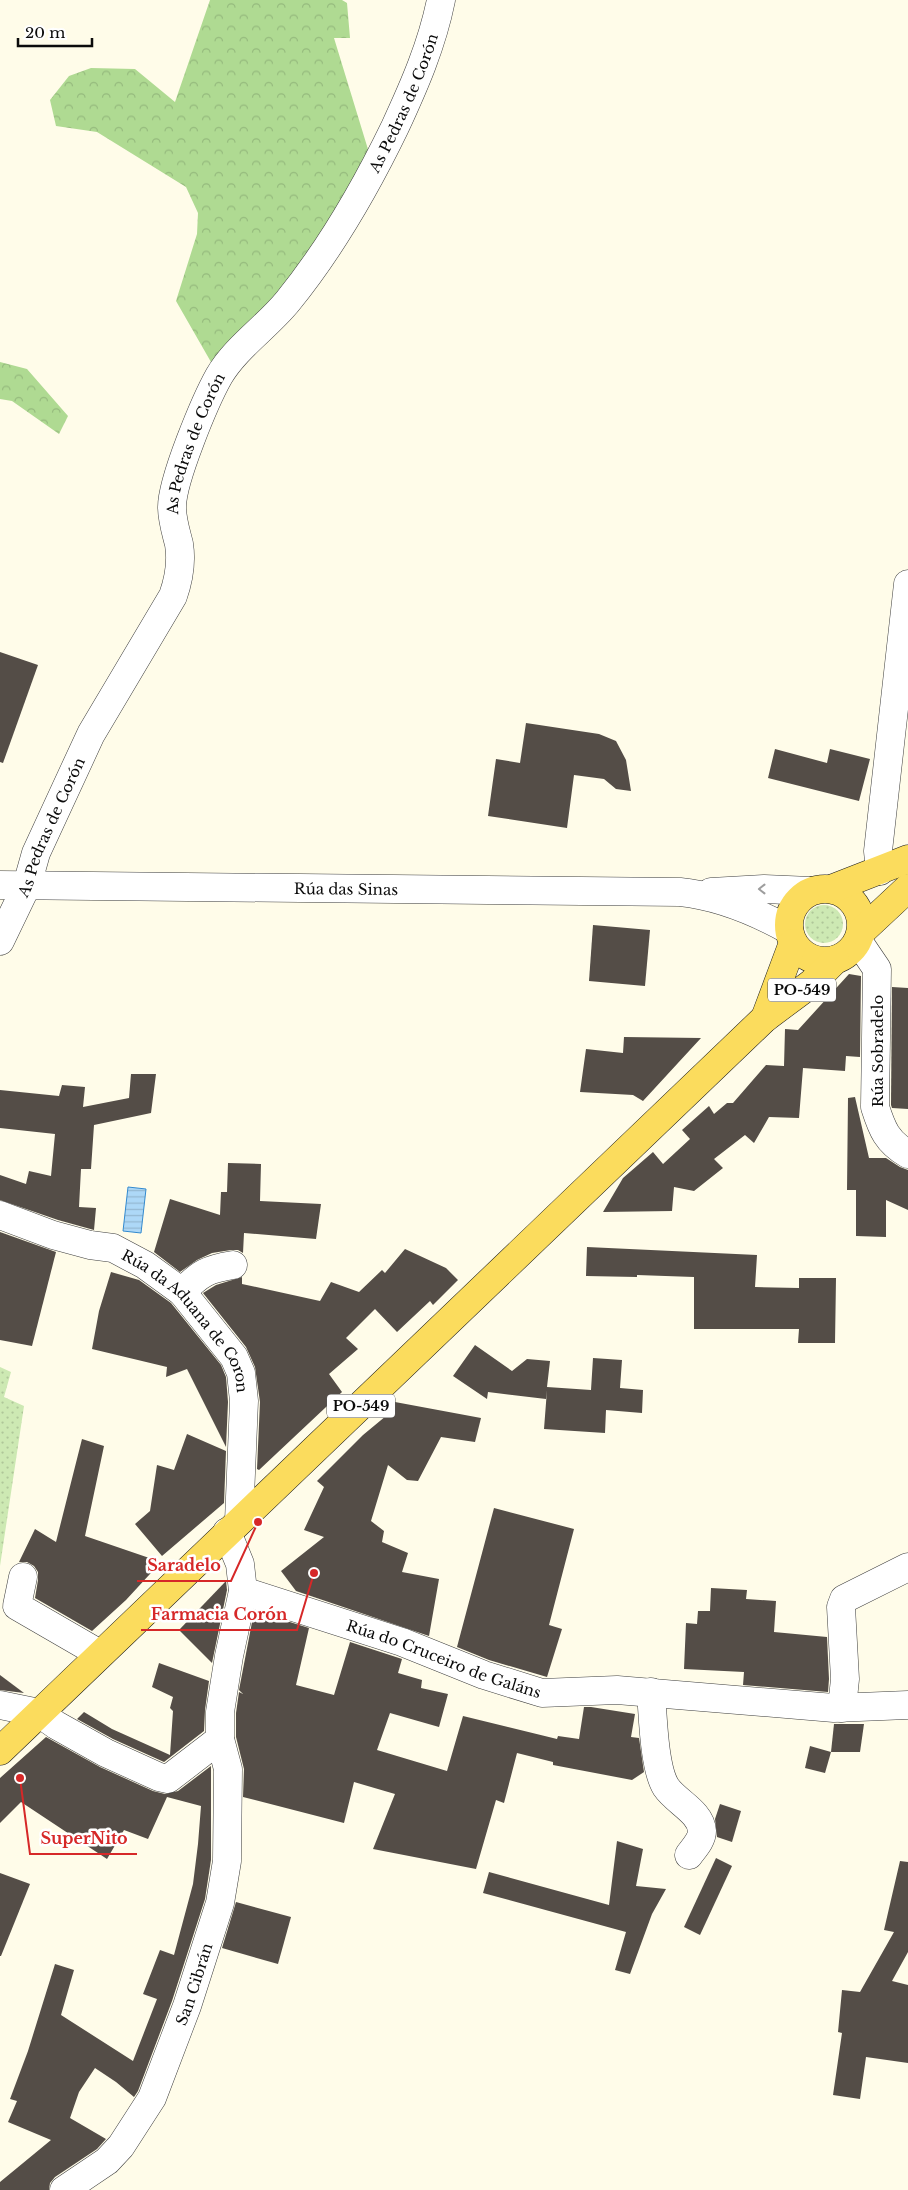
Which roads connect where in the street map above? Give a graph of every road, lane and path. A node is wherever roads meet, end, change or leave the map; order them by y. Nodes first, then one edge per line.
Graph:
1 (441, 0) edge
2 (908, 584) edge
3 (908, 859) edge
4 (880, 871) junction
5 (0, 885) edge
6 (27, 885) junction
7 (908, 888) edge
8 (821, 890) junction
9 (692, 893) junction
10 (791, 936) junction
11 (860, 936) junction
12 (0, 941) edge
13 (835, 960) junction
14 (765, 1018) junction
15 (908, 1154) edge
16 (0, 1215) edge
17 (233, 1266) dead end
18 (182, 1292) junction
19 (233, 1526) junction
20 (908, 1567) edge
21 (23, 1577) dead end
22 (243, 1591) junction
23 (100, 1654) junction
24 (651, 1692) junction
25 (0, 1705) edge
26 (908, 1705) edge
27 (842, 1708) junction
28 (39, 1713) junction
29 (220, 1739) junction
30 (0, 1751) edge
31 (689, 1854) dead end
32 (64, 2190) edge

1 - 6 street, As Pedras de Corón
2 - 4 street
3 - 4 main road, PO-549
4 - 8 main road, PO-549
5 - 6 street, Rúa das Sinas
6 - 9 street, Rúa das Sinas
6 - 12 street, As Pedras de Corón
7 - 11 main road, PO-549
8 -> 9 street, Rúa das Sinas
8 - 10 main road, PO-549
8 - 11 main road
9 - 10 street, Rúa das Sinas
10 - 13 main road, PO-549
10 - 14 main road, PO-549
11 - 13 main road, PO-549
11 - 15 street, Rúa Sobradelo
13 - 14 main road, PO-549
14 - 19 main road, PO-549
16 - 18 street, Rúa da Aduana de Coron
17 - 18 street
18 - 19 street, Rúa da Aduana de Coron
19 - 22 street, San Cibrán
19 - 23 main road, PO-549
20 - 27 street
21 - 23 street
22 - 24 street, Rúa do Cruceiro de Galáns
22 - 29 street, San Cibrán
23 - 28 main road, PO-549
24 - 27 street, Rúa do Cruceiro de Galáns
24 - 31 street
25 - 28 street
26 - 27 street, Rúa do Cruceiro de Galáns
28 - 29 street
28 - 30 main road, PO-549
29 - 32 street, San Cibrán

